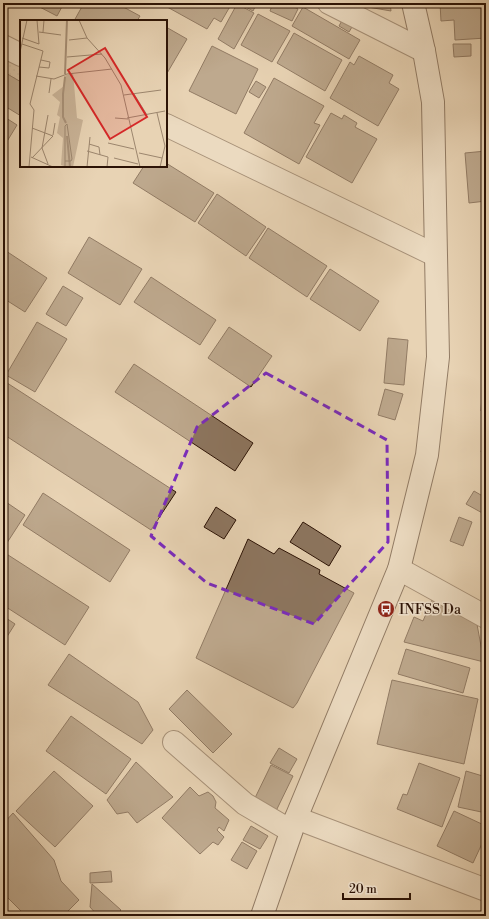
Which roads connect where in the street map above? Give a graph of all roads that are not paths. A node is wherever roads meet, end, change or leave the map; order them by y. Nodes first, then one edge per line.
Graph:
1 (329, 3) edge
2 (413, 3) edge
3 (3, 46) edge
4 (424, 51) junction
5 (20, 54) edge
6 (167, 125) edge
7 (435, 255) junction
8 (399, 569) junction
9 (486, 617) edge
10 (174, 742) dead end
11 (293, 824) junction
12 (486, 890) edge
13 (262, 916) edge

1 - 4 street
2 - 4 street
3 - 5 street
4 - 7 street
6 - 7 street
7 - 8 street
8 - 9 street
8 - 11 street
10 - 11 street
11 - 12 street
11 - 13 street

